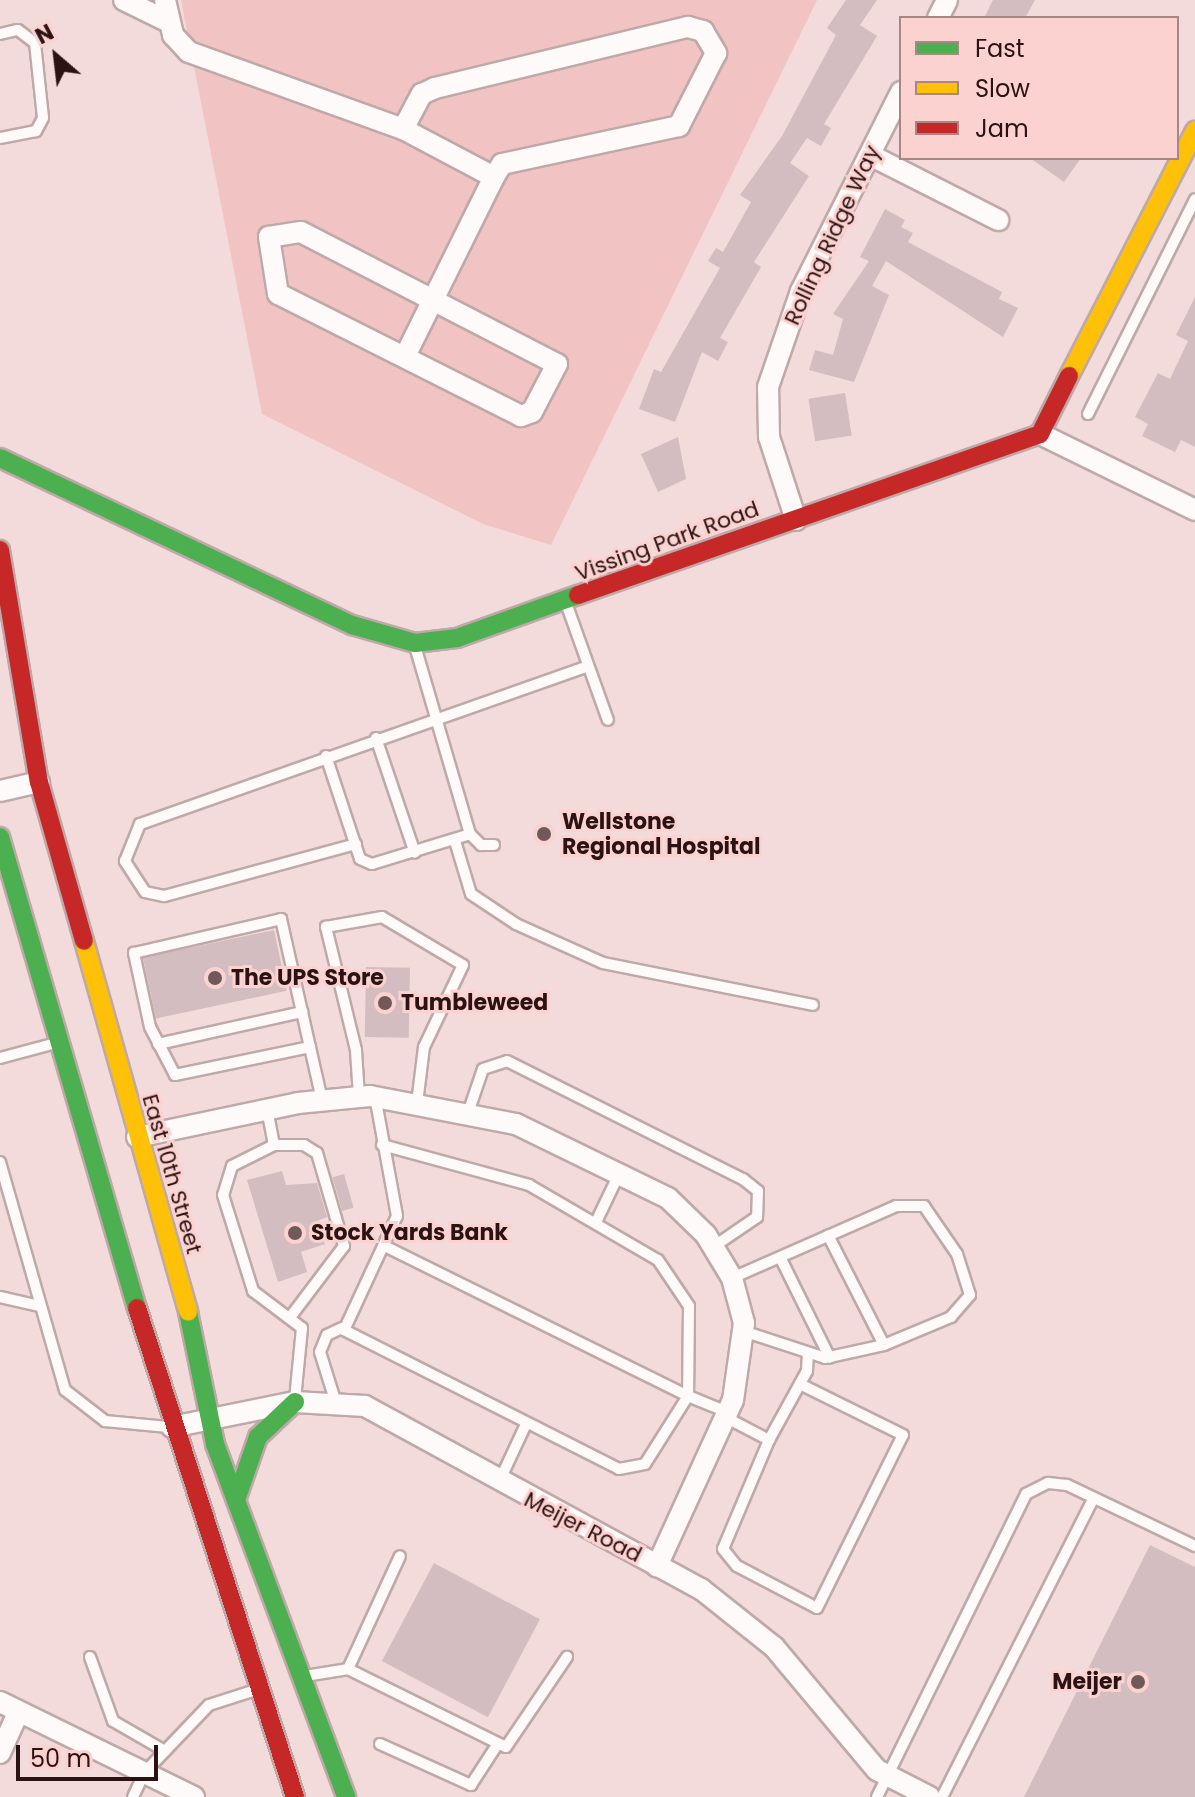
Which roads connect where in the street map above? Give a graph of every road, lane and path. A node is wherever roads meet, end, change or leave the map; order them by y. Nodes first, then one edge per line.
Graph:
1 (124, 0) edge
2 (165, 0) edge
3 (169, 22) junction
4 (0, 34) edge
5 (899, 96) edge
6 (403, 129) junction
7 (1195, 131) edge
8 (0, 138) edge
9 (870, 155) junction
10 (494, 177) junction
11 (1195, 199) edge
12 (998, 220) dead end
13 (433, 300) junction
14 (405, 356) junction
15 (1088, 414) dead end
16 (1040, 434) junction
17 (0, 458) edge
18 (1195, 510) edge
19 (796, 520) junction
20 (0, 550) edge
21 (566, 603) junction
22 (415, 643) junction
23 (588, 666) junction
24 (608, 720) dead end
25 (432, 721) junction
26 (376, 738) junction
27 (326, 756) junction
28 (39, 782) junction
29 (0, 791) edge
30 (470, 834) junction
31 (0, 837) edge
32 (455, 841) junction
33 (356, 844) junction
34 (494, 845) dead end
35 (415, 853) junction
36 (813, 1005) dead end
37 (302, 1012) junction
38 (58, 1043) junction
39 (158, 1044) junction
40 (310, 1047) junction
41 (0, 1058) edge
42 (367, 1097) junction
43 (322, 1100) junction
44 (417, 1103) junction
45 (267, 1109) junction
46 (468, 1113) junction
47 (137, 1137) junction
48 (274, 1145) junction
49 (382, 1145) junction
50 (0, 1162) edge
51 (620, 1172) junction
52 (4, 1192) edge
53 (597, 1220) junction
54 (828, 1235) junction
55 (387, 1247) junction
56 (713, 1247) junction
57 (781, 1259) junction
58 (732, 1278) junction
59 (0, 1297) edge
60 (40, 1306) junction
61 (291, 1316) junction
62 (302, 1328) junction
63 (342, 1328) junction
64 (743, 1331) junction
65 (323, 1341) junction
66 (884, 1345) junction
67 (808, 1353) junction
68 (830, 1358) junction
69 (800, 1384) junction
70 (688, 1396) junction
71 (335, 1400) junction
72 (295, 1402) junction
73 (726, 1415) junction
74 (211, 1416) junction
75 (526, 1424) junction
76 (172, 1427) junction
77 (769, 1440) junction
78 (499, 1484) junction
79 (1094, 1498) junction
80 (236, 1500) junction
81 (1195, 1546) edge
82 (400, 1556) dead end
83 (657, 1566) junction
84 (90, 1657) dead end
85 (567, 1657) dead end
86 (348, 1669) junction
87 (299, 1677) junction
88 (258, 1689) junction
89 (9, 1707) edge
90 (380, 1744) dead end
91 (497, 1745) junction
92 (165, 1751) junction
93 (0, 1753) edge
94 (144, 1773) junction
95 (888, 1776) junction
96 (133, 1797) edge
97 (194, 1797) edge
98 (295, 1797) edge
99 (346, 1797) edge
100 (877, 1797) edge
101 (930, 1797) edge
102 (942, 1797) edge

1 - 3 street
2 - 3 street
3 - 6 street
4 - 8 lane
5 - 9 street, Rolling Ridge Way
6 - 10 street
6 - 10 street
7 - 16 main road
9 - 12 street
9 - 19 street, Rolling Ridge Way
10 - 13 street
11 - 15 lane
13 - 14 street
13 - 14 street
13 - 14 street
16 - 18 street
16 - 19 main road, Vissing Park Road
17 - 22 main road, Vissing Park Road
19 - 21 main road, Vissing Park Road
20 - 28 main road, East 10th Street
21 - 22 main road, Vissing Park Road
21 - 23 lane
22 - 25 lane
23 - 24 lane
23 - 25 lane
25 - 26 lane
25 - 30 lane
26 - 27 lane
26 - 35 lane
27 - 33 lane
27 - 33 lane
28 - 29 street
28 - 47 main road, East 10th Street
30 - 32 lane
30 - 34 lane
31 - 38 main road
32 - 35 lane
32 - 36 lane
33 - 35 lane
37 - 39 lane
37 - 39 lane
37 - 40 lane
38 - 41 lane
38 - 76 main road
39 - 40 lane
40 - 43 lane
42 - 43 street
42 - 44 street
42 - 44 lane
42 - 49 lane
43 - 45 street
44 - 46 street
45 - 47 street
45 - 48 lane
46 - 51 street
46 - 56 lane
47 - 74 main road, East 10th Street
48 - 61 lane
48 - 61 lane
49 - 53 lane
49 - 55 lane
50 - 52 lane
51 - 53 lane
51 - 56 street
52 - 60 lane
53 - 70 lane
54 - 57 lane
54 - 66 lane
54 - 66 lane
55 - 63 lane
55 - 70 lane
56 - 58 street
57 - 58 lane
57 - 68 lane
58 - 64 street
59 - 60 lane
60 - 76 lane
61 - 62 lane
62 - 65 lane
62 - 72 lane
63 - 65 lane
63 - 75 lane
64 - 67 lane
64 - 73 street
65 - 71 lane
66 - 68 lane
67 - 68 lane
67 - 69 lane
69 - 77 lane
69 - 77 lane
70 - 73 lane
70 - 75 lane
71 - 72 street, Meijer Road
71 - 78 street, Meijer Road
72 - 74 street, Meijer Road
72 - 80 main road
73 - 77 lane
73 - 83 street
74 - 76 street, Meijer Road
74 - 80 main road, East 10th Street
75 - 78 lane
76 - 88 main road
78 - 83 street, Meijer Road
79 - 81 lane
79 - 95 lane
79 - 102 lane
80 - 87 main road, East 10th Street
82 - 86 lane
83 - 95 street, Meijer Road
84 - 92 lane
85 - 91 lane
86 - 87 lane
86 - 91 lane
87 - 99 main road, East 10th Street
88 - 92 lane
88 - 98 main road
89 - 93 street
89 - 94 street
90 - 91 lane
92 - 94 lane
94 - 96 lane
94 - 97 street
95 - 100 lane
95 - 101 street, Meijer Road

